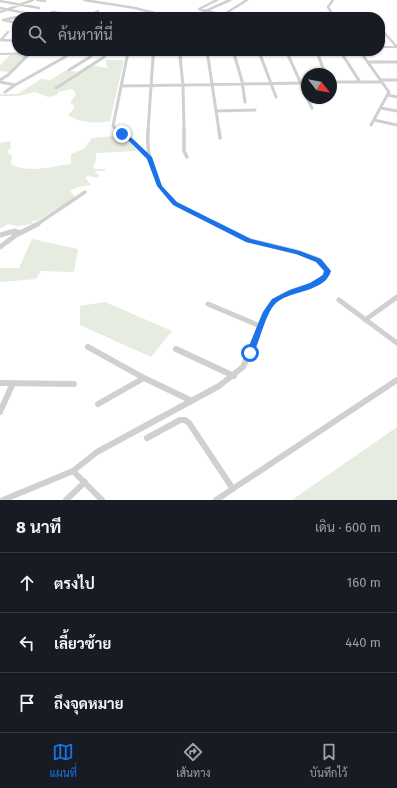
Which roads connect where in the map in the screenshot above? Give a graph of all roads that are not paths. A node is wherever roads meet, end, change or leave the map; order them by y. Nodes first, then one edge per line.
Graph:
1 (0, 0) edge
2 (33, 0) edge
3 (37, 0) edge
4 (84, 0) edge
5 (217, 0) edge
6 (230, 0) edge
7 (247, 0) edge
8 (333, 0) edge
9 (45, 1) dead end
10 (21, 4) junction
11 (0, 8) edge
12 (39, 8) dead end
13 (7, 10) junction
14 (206, 11) junction
15 (0, 12) edge
16 (18, 12) edge
17 (151, 12) edge
18 (212, 12) edge
19 (228, 12) edge
20 (331, 12) edge
21 (0, 17) edge
22 (4, 18) dead end
23 (12, 18) edge
24 (12, 22) edge
25 (8, 32) dead end
26 (385, 34) edge
27 (1, 41) edge
28 (12, 41) edge
29 (385, 47) edge
30 (397, 47) edge
31 (0, 54) edge
32 (12, 54) edge
33 (28, 56) edge
34 (66, 56) edge
35 (89, 56) edge
36 (105, 56) dead end
37 (127, 56) edge
38 (153, 56) edge
39 (180, 56) edge
40 (208, 56) edge
41 (235, 56) edge
42 (262, 56) edge
43 (288, 56) edge
44 (319, 56) edge
45 (343, 56) edge
46 (365, 56) edge
47 (368, 62) junction
48 (397, 62) edge
49 (324, 68) edge
50 (69, 70) dead end
51 (397, 80) edge
52 (0, 81) edge
53 (381, 81) junction
54 (337, 82) edge
55 (360, 82) junction
56 (300, 83) joint
57 (212, 84) junction
58 (243, 84) junction
59 (271, 84) junction
60 (15, 85) junction
61 (183, 85) junction
62 (122, 86) junction
63 (150, 86) junction
64 (56, 88) dead end
65 (5, 92) dead end
66 (388, 95) junction
67 (276, 97) dead end
68 (397, 97) edge
69 (246, 102) dead end
70 (310, 104) edge
71 (312, 108) dead end
72 (381, 108) junction
73 (255, 110) dead end
74 (216, 111) junction
75 (397, 111) edge
76 (374, 120) junction
77 (371, 125) dead end
78 (397, 125) edge
79 (220, 138) dead end
80 (187, 157) dead end
81 (150, 158) junction
82 (85, 192) dead end
83 (20, 233) junction
84 (0, 235) edge
85 (0, 246) edge
86 (397, 297) edge
87 (339, 300) dead end
88 (208, 304) dead end
89 (365, 320) junction
90 (260, 326) junction
91 (397, 344) edge
92 (88, 347) dead end
93 (176, 349) dead end
94 (234, 376) junction
95 (144, 378) junction
96 (397, 380) edge
97 (0, 383) edge
98 (13, 383) junction
99 (74, 384) dead end
100 (190, 400) junction
101 (98, 404) dead end
102 (0, 412) edge
103 (147, 438) dead end
104 (73, 471) junction
105 (85, 482) junction
106 (233, 489) junction
107 (3, 500) edge
108 (66, 500) edge
109 (102, 500) edge
110 (216, 500) edge

1 - 10 street
2 - 10 street
3 - 9 street
4 - 17 street
5 - 14 street
6 - 14 street
7 - 19 street
8 - 20 street
10 - 12 street
10 - 13 street
11 - 13 street
13 - 15 street
13 - 16 street
14 - 18 street
21 - 22 street
23 - 24 street
25 - 27 street
26 - 30 street
27 - 28 street
29 - 30 street
31 - 32 street
33 - 52 street
34 - 60 street
35 - 50 street
36 - 64 street
37 - 62 street
38 - 63 street
39 - 61 street
40 - 57 street
41 - 58 street
42 - 59 street
43 - 56 street
44 - 49 street
45 - 55 street
46 - 47 street
47 - 48 street
47 - 53 street
51 - 53 street
52 - 60 street
53 - 55 street
53 - 66 street
54 - 55 street
56 - 59 street
57 - 58 street
57 - 61 street
57 - 74 street
58 - 59 street
58 - 69 street
59 - 67 street
60 - 65 street
61 - 63 street
61 - 80 street
62 - 63 street
62 - 81 street
63 - 81 street
66 - 68 street
66 - 72 street
70 - 71 street
72 - 75 street
72 - 76 street
73 - 74 street
74 - 79 street
76 - 77 street
76 - 78 street
81 - 90 street
82 - 83 street
83 - 84 street
83 - 85 street
86 - 89 street
87 - 89 street
88 - 90 street
89 - 91 street
90 - 94 street
92 - 95 street
93 - 94 street
94 - 100 street
95 - 100 street
95 - 101 street
96 - 106 street
97 - 98 street
98 - 99 street
98 - 102 street
100 - 104 street
103 - 106 street
104 - 105 street
104 - 107 street
105 - 108 street
105 - 109 street
106 - 110 street

